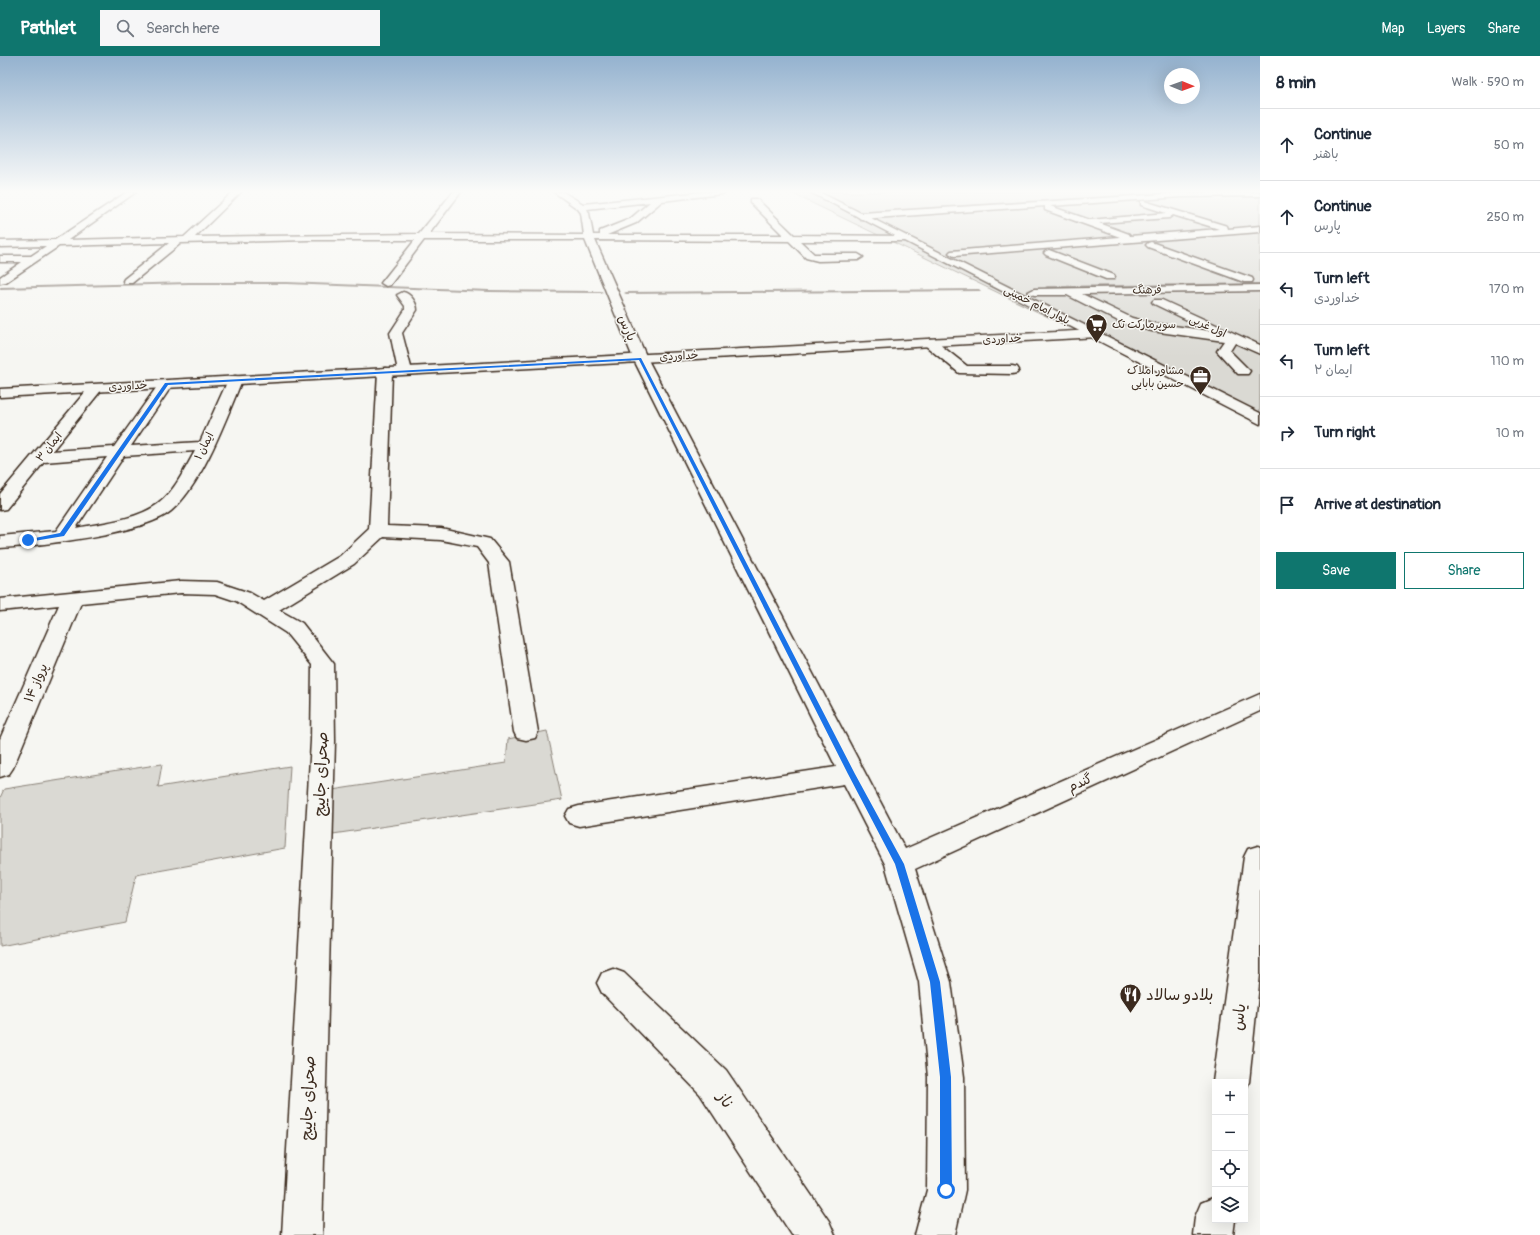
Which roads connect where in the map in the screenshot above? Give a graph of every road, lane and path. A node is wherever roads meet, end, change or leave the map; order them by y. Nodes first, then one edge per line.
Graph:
1 (52, 247) edge
2 (173, 247) edge
3 (414, 247) edge
4 (593, 247) edge
5 (802, 247) edge
6 (922, 247) edge
7 (941, 247) edge
8 (1031, 247) edge
9 (1125, 247) edge
10 (1157, 247) edge
11 (954, 253) junction
12 (1049, 253) junction
13 (858, 257) dead end
14 (0, 259) edge
15 (34, 259) junction
16 (967, 260) junction
17 (1110, 277) dead end
18 (2, 280) dead end
19 (1248, 280) junction
20 (1260, 280) edge
21 (128, 281) dead end
22 (1203, 281) dead end
23 (386, 283) dead end
24 (1260, 288) edge
25 (1034, 292) junction
26 (1067, 292) junction
27 (403, 295) dead end
28 (1158, 302) dead end
29 (1221, 332) junction
30 (1094, 334) junction
31 (1256, 338) edge
32 (1235, 339) junction
33 (930, 343) junction
34 (1260, 350) edge
35 (1160, 355) dead end
36 (640, 358) junction
37 (1012, 370) dead end
38 (405, 371) junction
39 (1243, 371) dead end
40 (385, 372) junction
41 (235, 380) junction
42 (166, 384) junction
43 (96, 388) junction
44 (0, 393) edge
45 (1260, 419) edge
46 (204, 446) junction
47 (120, 452) junction
48 (41, 457) junction
49 (0, 505) edge
50 (378, 531) junction
51 (62, 535) junction
52 (0, 542) edge
53 (73, 598) junction
54 (0, 605) edge
55 (265, 609) junction
56 (1260, 702) edge
57 (526, 732) dead end
58 (0, 768) edge
59 (852, 774) junction
60 (579, 816) dead end
61 (1258, 857) dead end
62 (900, 864) junction
63 (613, 983) dead end
64 (1231, 1079) edge
65 (1214, 1223) edge
66 (302, 1235) edge
67 (815, 1235) edge
68 (934, 1235) edge
69 (1213, 1235) edge

1 - 15 street
2 - 21 street
3 - 23 street
4 - 36 street, پارس
5 - 13 street
6 - 30 street, بلوار امام خمینی
7 - 11 street, بلوار امام خمینی
8 - 11 street
9 - 12 street
10 - 19 street
11 - 16 street, بلوار امام خمینی
12 - 16 street
12 - 17 street
14 - 15 street
15 - 18 street
16 - 25 street, بلوار امام خمینی
19 - 20 street
19 - 22 street
24 - 26 street, فرهنگ
25 - 26 street, فرهنگ
25 - 35 street, بلوار امام خمینی
26 - 32 street
27 - 38 street
28 - 29 street, اول غربی
29 - 31 street
29 - 32 street, اول غربی
30 - 33 street, خداوردی
30 - 45 street, بلوار امام خمینی
31 - 32 street
32 - 34 street
32 - 39 street
33 - 36 street, خداوردی
33 - 37 street
36 - 38 street, خداوردی
36 - 59 street, پارس
38 - 40 street, خداوردی
40 - 41 street, خداوردی
40 - 50 street
41 - 42 street, خداوردی
41 - 46 street, ایمان ۱
42 - 43 street, خداوردی
42 - 47 street
43 - 44 street, خداوردی
43 - 48 street, ایمان ۳
46 - 47 street
46 - 51 street, ایمان ۱
47 - 48 street
47 - 51 street
48 - 49 street, ایمان ۳
50 - 55 street
50 - 57 street
51 - 52 street
53 - 54 street, صحرای جاییج
53 - 55 street, صحرای جاییج
53 - 58 street, پرواز ۱۴
55 - 66 street, صحرای جاییج
56 - 62 street, گندم
59 - 60 street
59 - 62 street, پارس
61 - 64 street, یاس
62 - 68 street, پارس
63 - 67 street, ناز
65 - 69 street

